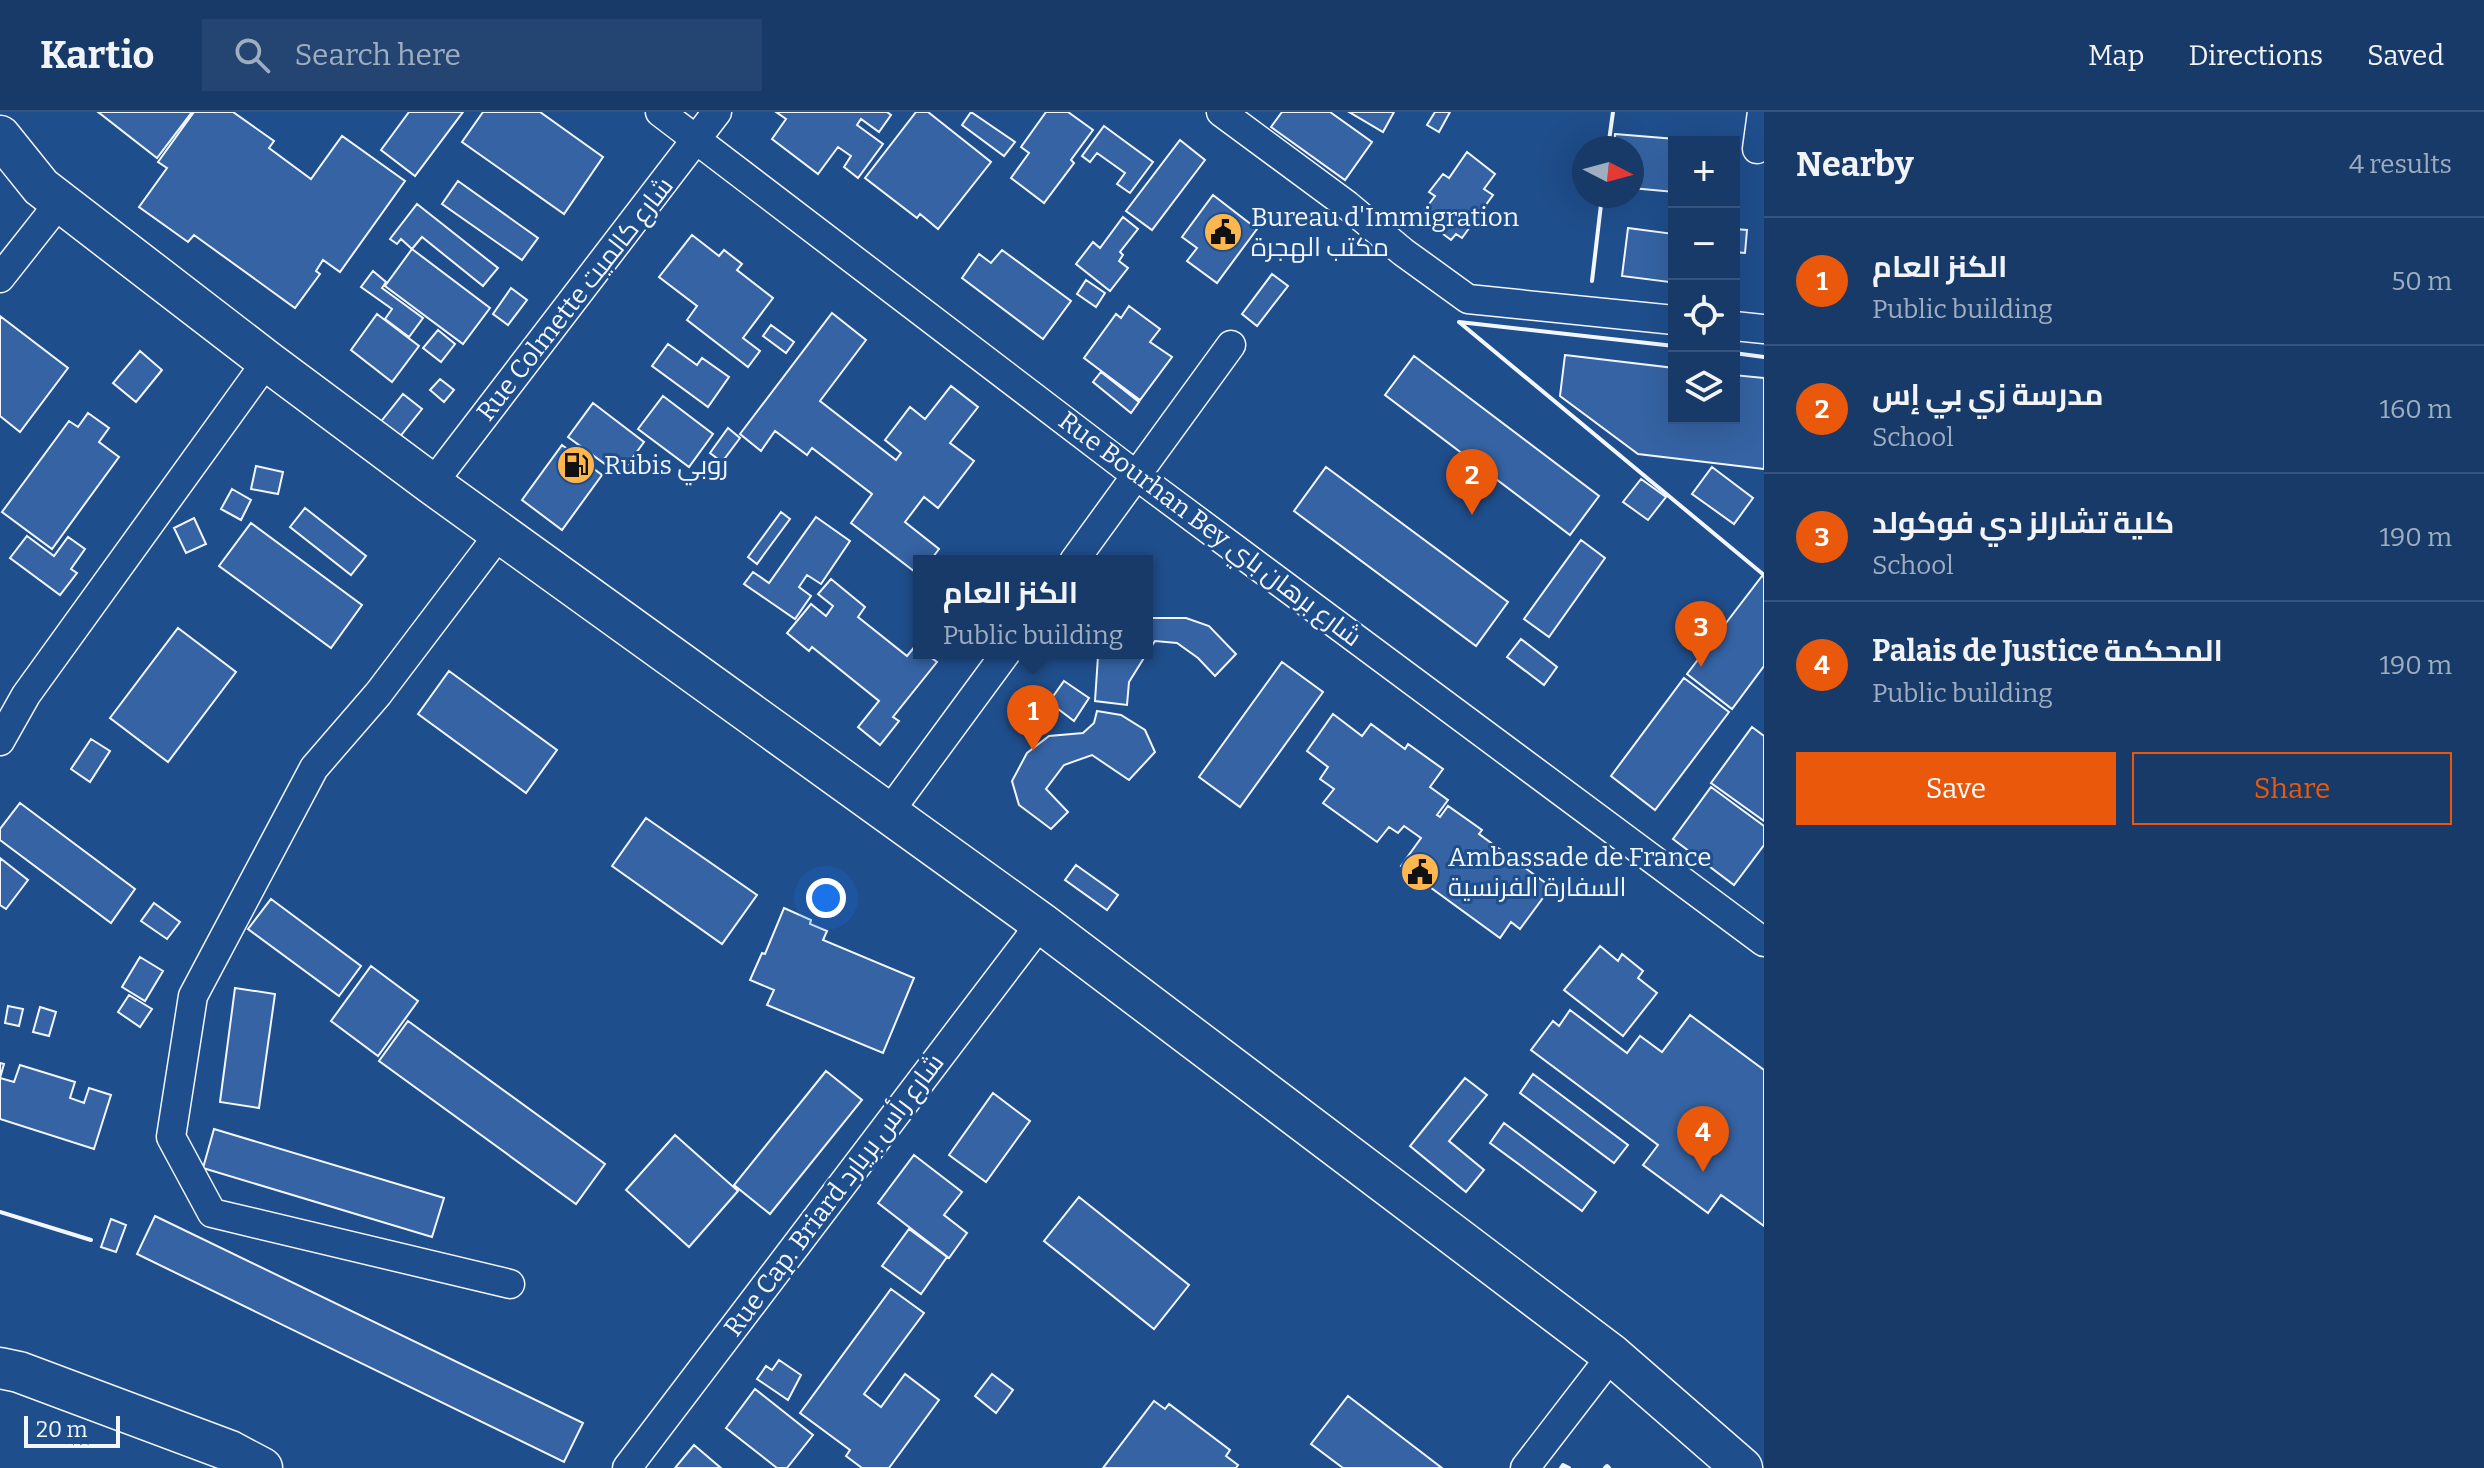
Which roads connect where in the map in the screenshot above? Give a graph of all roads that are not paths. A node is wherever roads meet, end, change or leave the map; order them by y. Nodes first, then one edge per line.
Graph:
1 (660, 112) edge
2 (717, 112) edge
3 (1221, 112) edge
4 (1762, 112) edge
5 (0, 136) edge
6 (697, 140) junction
7 (1757, 149) dead end
8 (0, 166) edge
9 (50, 195) junction
10 (0, 278) edge
11 (1668, 319) edge
12 (1740, 327) edge
13 (1764, 329) edge
14 (1231, 345) dead end
15 (267, 361) junction
16 (1137, 476) junction
17 (432, 484) junction
18 (500, 533) junction
19 (1078, 555) edge
20 (1002, 659) edge
21 (0, 741) edge
22 (889, 812) junction
23 (1041, 923) junction
24 (1764, 942) edge
25 (510, 1284) dead end
26 (1612, 1355) junction
27 (0, 1368) edge
28 (262, 1468) edge
29 (627, 1468) edge
30 (1525, 1468) edge
31 (1742, 1468) edge

1 - 6 street, Rue Bourhan Bey شارع برهان باي
2 - 6 street, Rue Colmette شارع كالميت
3 - 11 street
4 - 7 street
5 - 9 main road
6 - 16 street, Rue Bourhan Bey شارع برهان باي
6 - 17 street, Rue Colmette شارع كالميت
8 - 9 main road
9 - 10 street
9 - 15 main road
12 - 13 street
14 - 16 street
15 - 17 main road
15 - 21 street
16 - 19 street
16 - 24 street, Rue Bourhan Bey شارع برهان باي
17 - 18 main road
18 - 22 main road
18 - 25 street
20 - 22 street
22 - 23 main road
23 - 26 main road
23 - 29 street, Rue Cap. Briard شارع رأس بريارد
26 - 30 street
26 - 31 main road
27 - 28 main road

